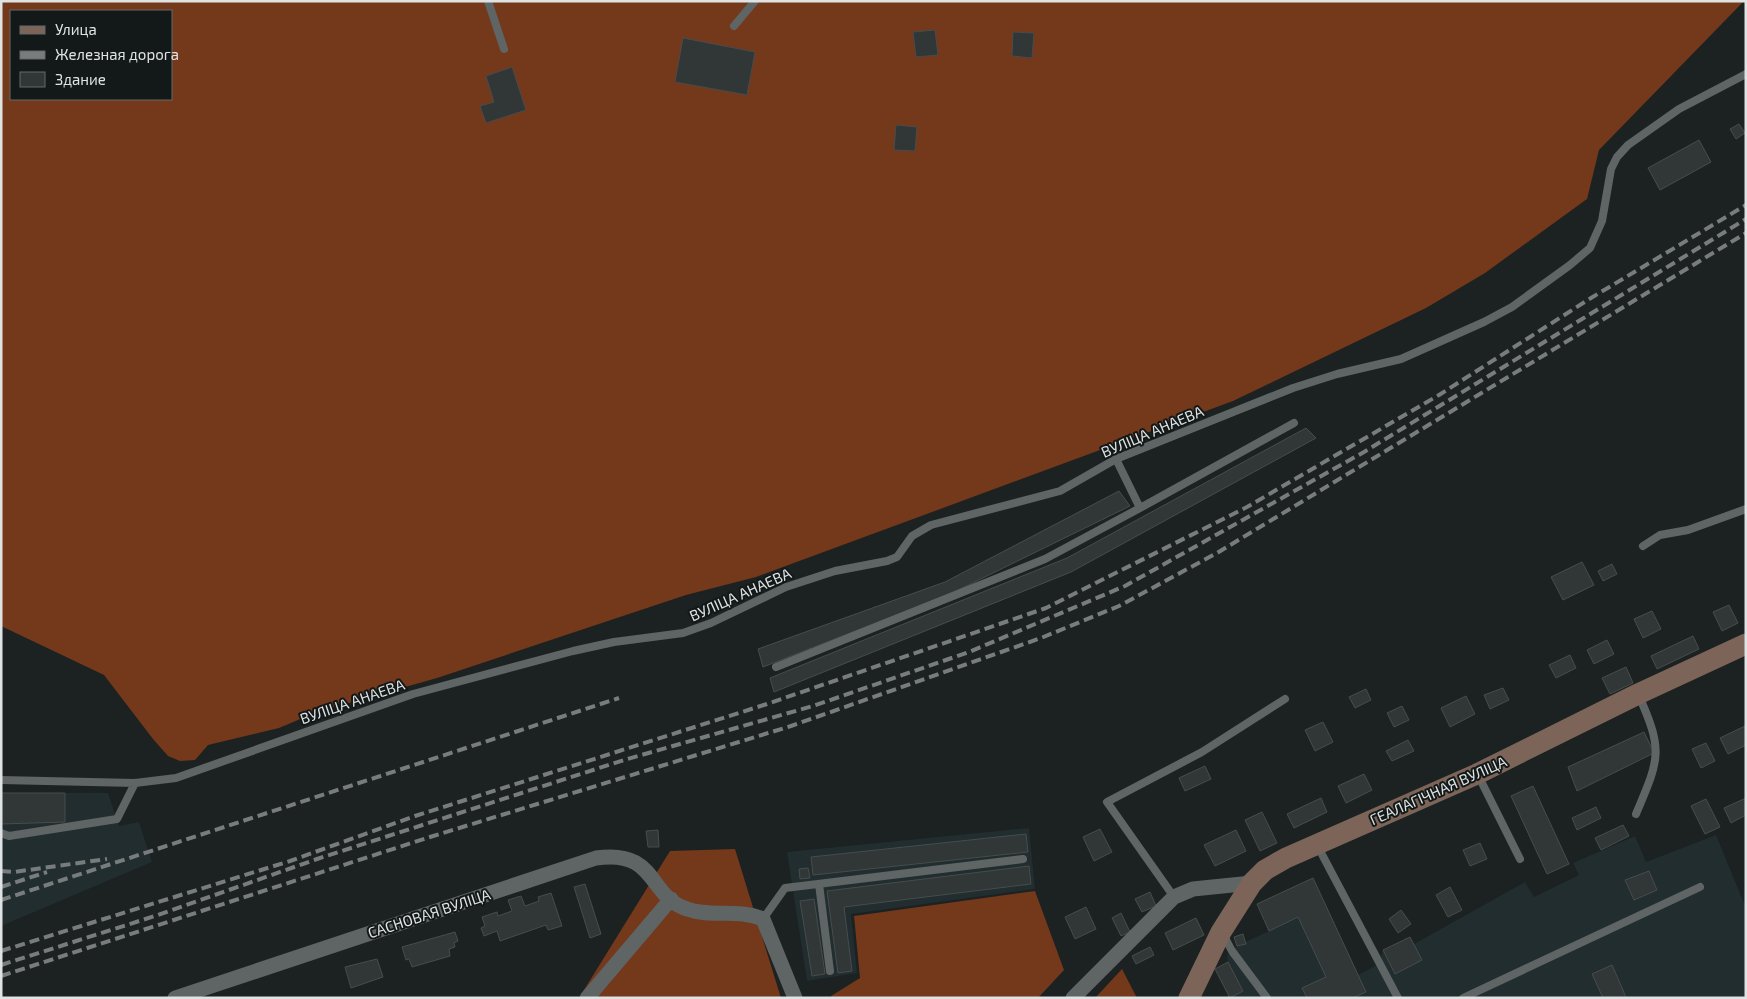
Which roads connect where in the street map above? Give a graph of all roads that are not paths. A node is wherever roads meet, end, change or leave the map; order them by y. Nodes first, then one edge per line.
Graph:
1 (488, 1) edge
2 (755, 1) edge
3 (734, 26) dead end
4 (504, 49) dead end
5 (1746, 74) edge
6 (1294, 423) dead end
7 (1116, 459) junction
8 (1140, 508) junction
9 (1746, 509) edge
10 (1643, 546) dead end
11 (1746, 644) edge
12 (776, 667) dead end
13 (1638, 694) junction
14 (1284, 698) dead end
15 (1478, 774) junction
16 (1, 780) edge
17 (135, 783) junction
18 (1636, 814) dead end
19 (1, 834) edge
20 (1317, 844) junction
21 (1520, 859) dead end
22 (1023, 860) dead end
23 (1252, 883) junction
24 (819, 884) junction
25 (1700, 887) dead end
26 (1174, 897) junction
27 (671, 899) junction
28 (763, 919) junction
29 (1221, 932) junction
30 (830, 971) dead end
31 (175, 998) edge
32 (587, 998) edge
33 (795, 998) edge
34 (1074, 998) edge
35 (1189, 998) edge
36 (1267, 998) edge
37 (1398, 998) edge
38 (1463, 998) edge

1 - 4 lane
2 - 3 lane
5 - 7 lane, ВУЛІЦА АНАЕВА
6 - 8 lane
7 - 8 lane
7 - 17 lane, ВУЛІЦА АНАЕВА
8 - 12 lane
9 - 10 lane
11 - 13 street, ГЕАЛАГІЧНАЯ ВУЛІЦА
13 - 15 street, ГЕАЛАГІЧНАЯ ВУЛІЦА
13 - 18 lane
14 - 26 lane
15 - 20 street, ГЕАЛАГІЧНАЯ ВУЛІЦА
15 - 21 lane
16 - 17 lane, ВУЛІЦА АНАЕВА
17 - 19 lane
20 - 23 street, ГЕАЛАГІЧНАЯ ВУЛІЦА
20 - 37 lane
22 - 24 lane
23 - 26 street
23 - 29 street, ГЕАЛАГІЧНАЯ ВУЛІЦА
24 - 28 lane
24 - 30 lane
25 - 38 lane
26 - 34 street
27 - 28 street, САСНОВАЯ ВУЛІЦА
27 - 31 street, САСНОВАЯ ВУЛІЦА
27 - 32 street
28 - 33 street
29 - 35 street, ГЕАЛАГІЧНАЯ ВУЛІЦА
29 - 36 lane

